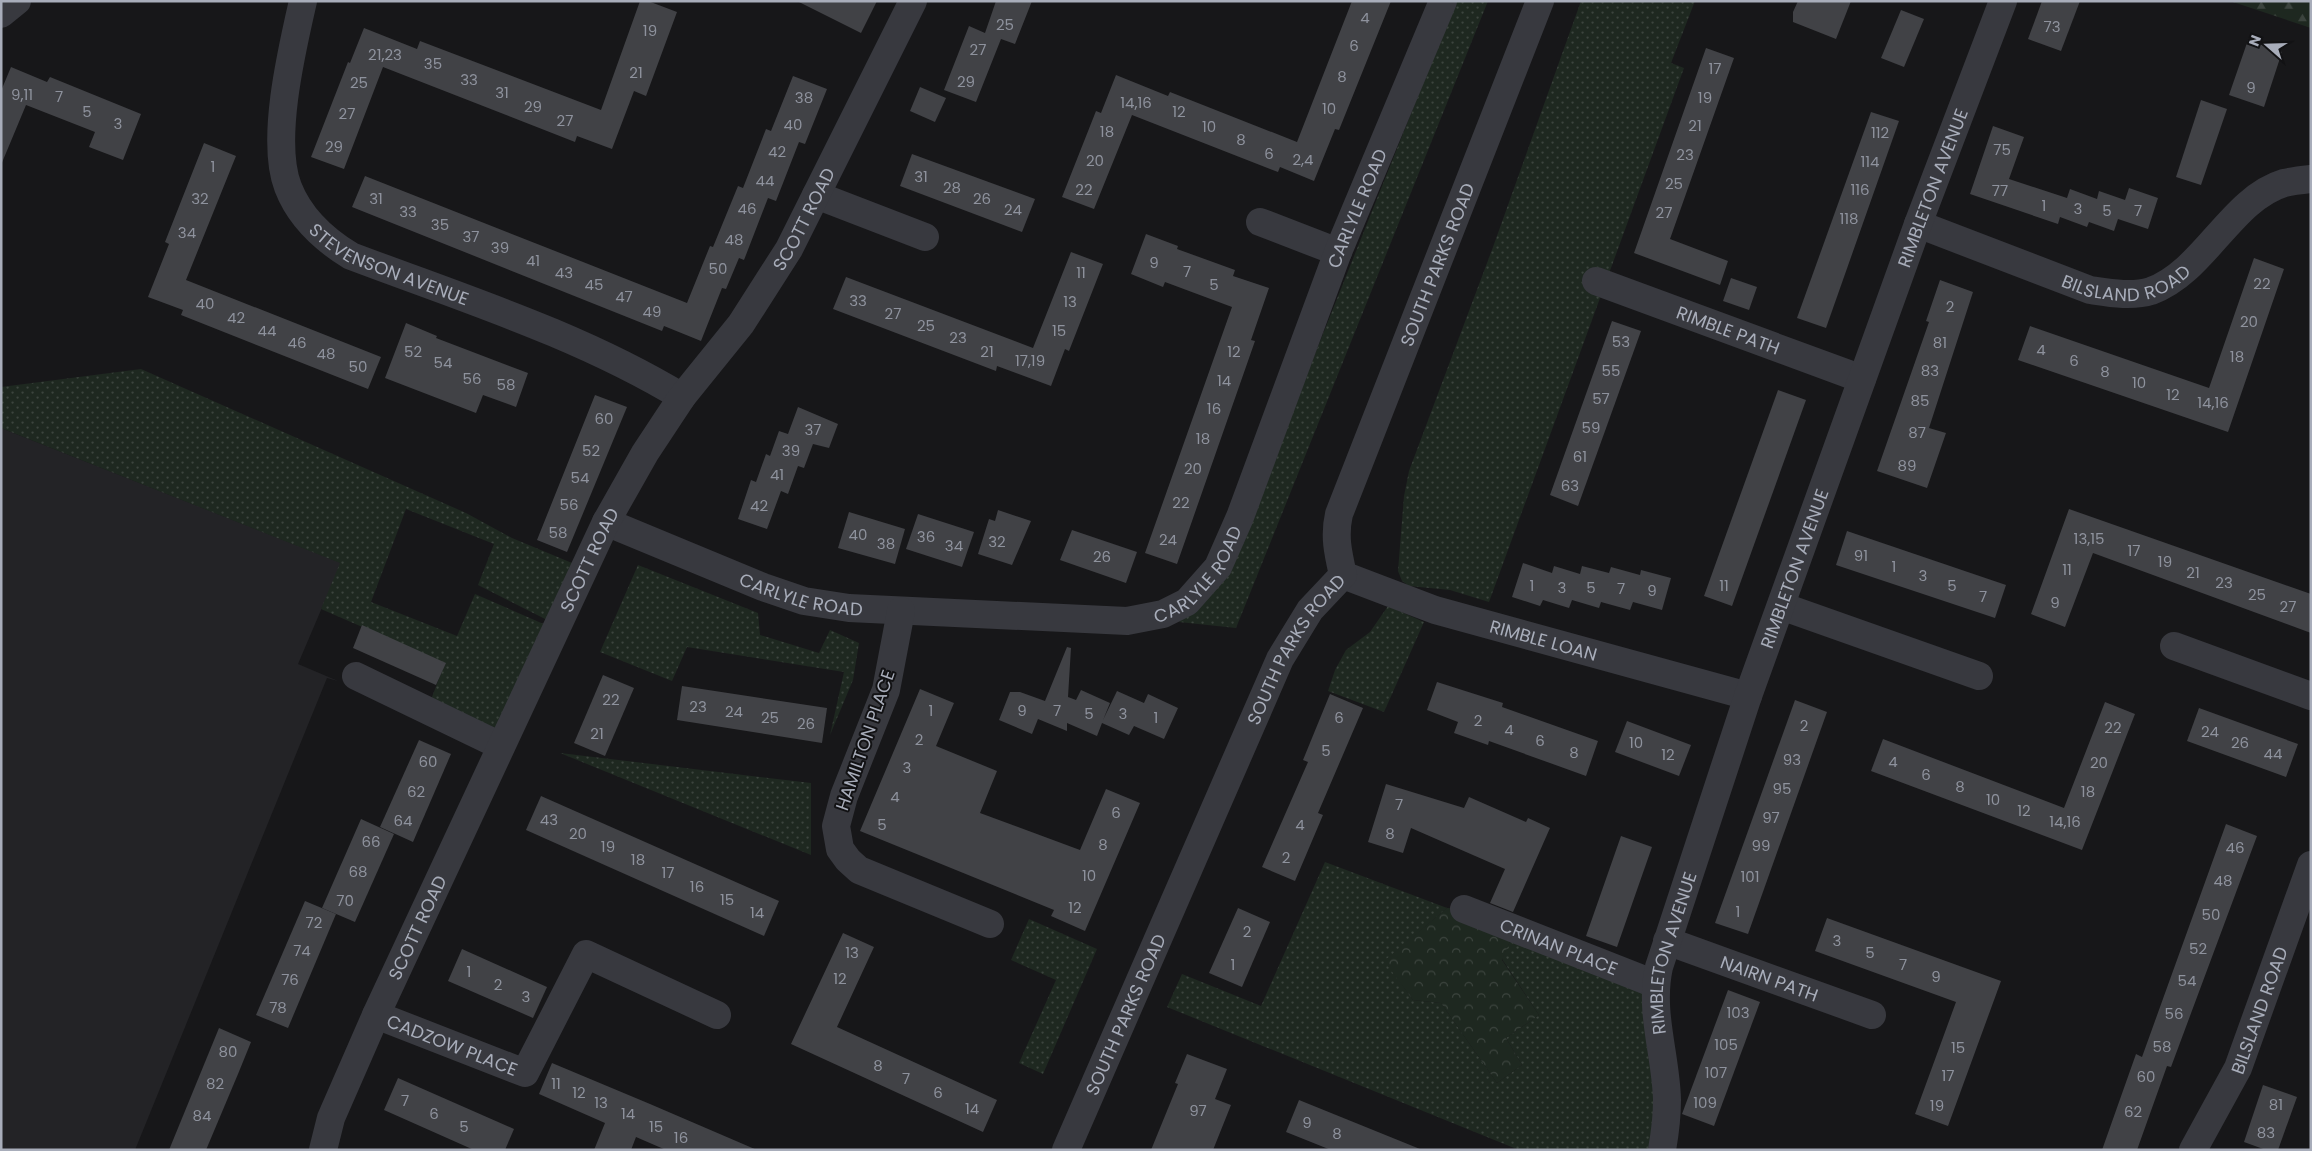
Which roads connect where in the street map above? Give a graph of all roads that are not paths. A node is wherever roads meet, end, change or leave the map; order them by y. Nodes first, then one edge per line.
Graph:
1 (17, 1) edge
2 (302, 1) edge
3 (913, 1) edge
4 (1443, 1) edge
5 (1540, 1) edge
6 (2003, 1) edge
7 (1, 14) edge
8 (2311, 179) edge
9 (816, 195) junction
10 (1260, 222) dead end
11 (1918, 224) junction
12 (925, 237) dead end
13 (1338, 252) junction
14 (1596, 281) dead end
15 (1862, 379) junction
16 (682, 397) junction
17 (606, 522) junction
18 (1343, 574) junction
19 (1781, 606) junction
20 (901, 611) junction
21 (2174, 646) dead end
22 (356, 676) dead end
23 (1979, 676) dead end
24 (1748, 696) junction
25 (2311, 696) edge
26 (501, 746) junction
27 (2311, 866) edge
28 (1464, 909) dead end
29 (990, 924) dead end
30 (1667, 941) junction
31 (1655, 984) junction
32 (717, 1014) dead end
33 (376, 1015) junction
34 (1872, 1016) dead end
35 (322, 1150) edge
36 (1066, 1150) edge
37 (1662, 1150) edge
38 (2193, 1150) edge

1 - 7 street
2 - 16 street, STEVENSON AVENUE
3 - 9 street, SCOTT ROAD
4 - 13 street, CARLYLE ROAD
5 - 18 street, SOUTH PARKS ROAD
6 - 11 street, RIMBLETON AVENUE
8 - 11 street, BILSLAND ROAD
9 - 12 street
9 - 16 street, SCOTT ROAD
10 - 13 street
11 - 15 street, RIMBLETON AVENUE
13 - 20 street, CARLYLE ROAD
14 - 15 street, RIMBLE PATH
15 - 19 street, RIMBLETON AVENUE
16 - 17 street, SCOTT ROAD
17 - 20 street, CARLYLE ROAD
17 - 26 street, SCOTT ROAD
18 - 24 street, RIMBLE LOAN
18 - 36 street, SOUTH PARKS ROAD
19 - 23 street
19 - 24 street, RIMBLETON AVENUE
20 - 29 street, HAMILTON PLACE
21 - 25 street
22 - 26 street
24 - 30 street, RIMBLETON AVENUE
26 - 33 street, SCOTT ROAD
27 - 38 street, BILSLAND ROAD
28 - 31 street, CRINAN PLACE
30 - 31 street, RIMBLETON AVENUE
30 - 34 street, NAIRN PATH
31 - 37 street, RIMBLETON AVENUE
32 - 33 street, CADZOW PLACE
33 - 35 street, SCOTT ROAD

